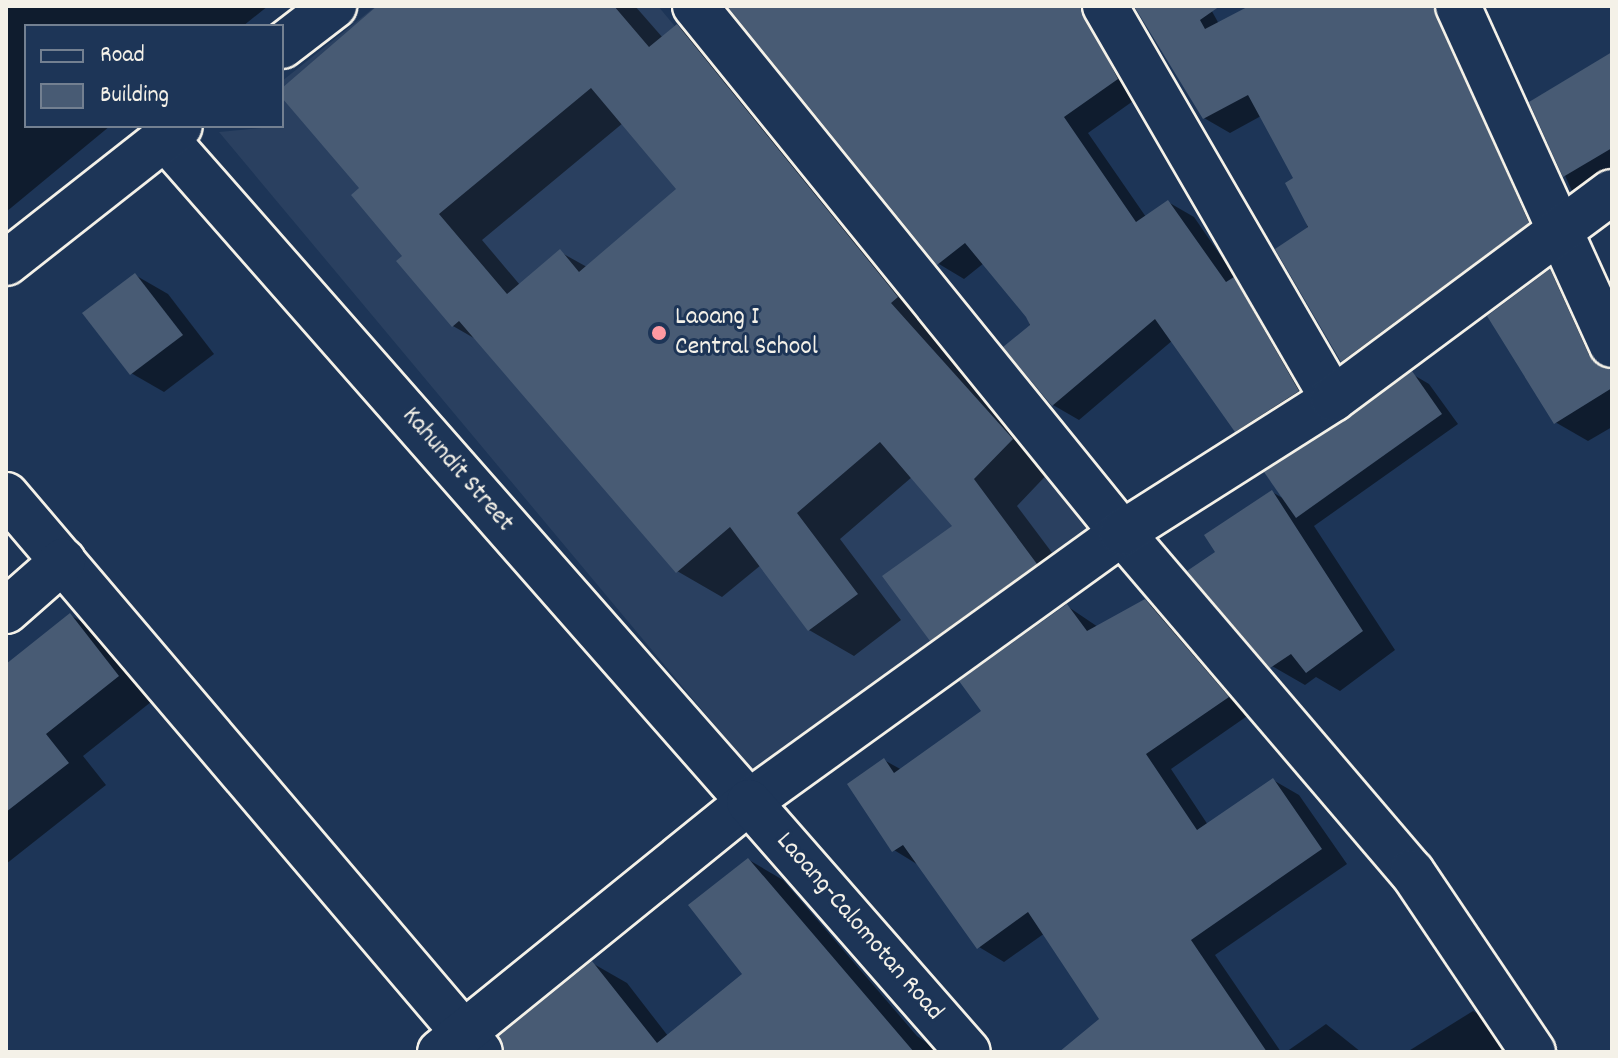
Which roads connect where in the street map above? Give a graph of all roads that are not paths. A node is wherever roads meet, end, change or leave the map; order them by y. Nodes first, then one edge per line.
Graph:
1 (334, 6) edge
2 (695, 6) edge
3 (1105, 6) edge
4 (1458, 6) edge
5 (284, 44) edge
6 (172, 132) edge
7 (1612, 192) edge
8 (1557, 228) junction
9 (6, 263) edge
10 (1612, 345) edge
11 (1333, 399) junction
12 (6, 495) edge
13 (1122, 533) junction
14 (63, 561) junction
15 (6, 611) edge
16 (749, 802) junction
17 (462, 1046) edge
18 (968, 1052) edge
19 (1533, 1052) edge

1 - 5 street
2 - 13 street
3 - 11 street
4 - 8 street
6 - 9 street
6 - 16 street, Kahundit Street
7 - 8 street
8 - 10 street
8 - 11 street
11 - 13 street
12 - 14 street
13 - 16 street
13 - 19 street
14 - 15 street
14 - 17 street
16 - 17 street
16 - 18 street, Laoang-Calomotan Road

